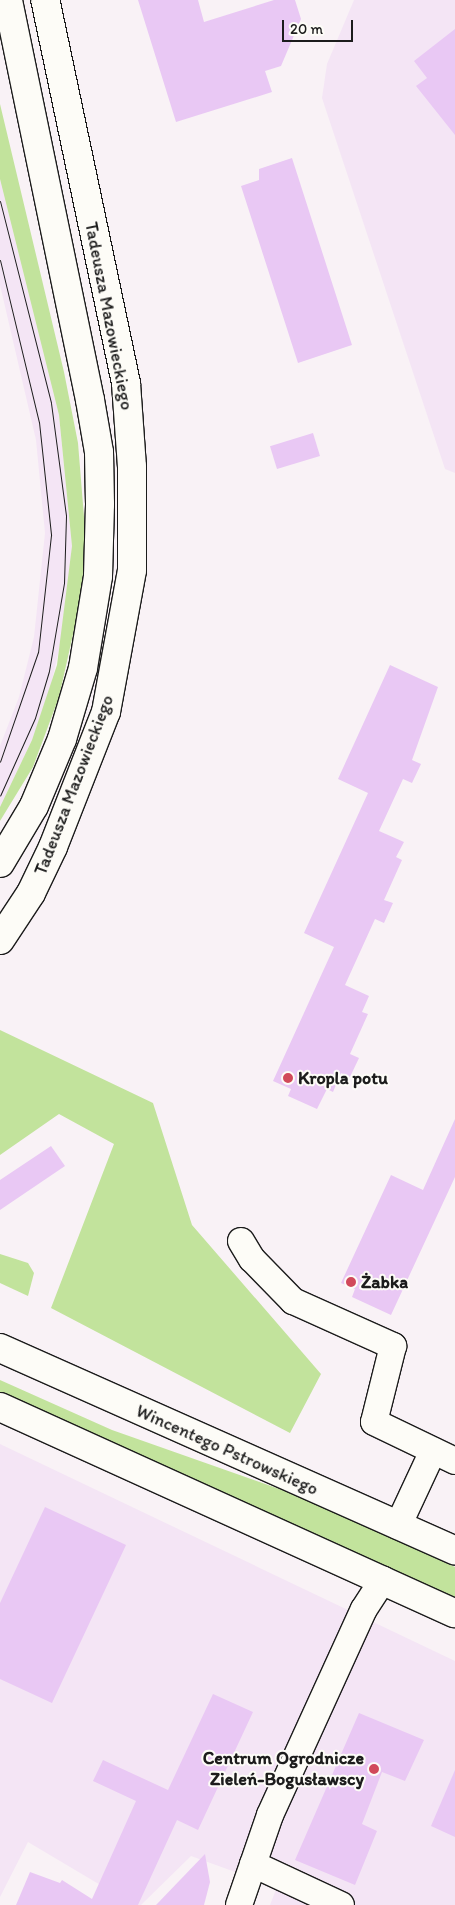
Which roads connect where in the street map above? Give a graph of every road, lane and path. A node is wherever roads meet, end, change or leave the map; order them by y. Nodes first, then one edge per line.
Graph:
1 (8, 0) edge
2 (44, 0) edge
3 (0, 863) edge
4 (0, 940) edge
5 (241, 1241) dead end
6 (0, 1348) edge
7 (0, 1407) edge
8 (444, 1456) edge
9 (398, 1526) junction
10 (455, 1551) edge
11 (384, 1580) junction
12 (455, 1613) edge
13 (253, 1864) junction
14 (239, 1905) edge
15 (342, 1905) edge

1 - 3 street, Tadeusza Mazowieckiego
2 - 4 street, Tadeusza Mazowieckiego
5 - 8 street
6 - 9 street, Wincentego Pstrowskiego
7 - 11 street
8 - 9 street
9 - 10 street, Wincentego Pstrowskiego
11 - 12 street
11 - 13 street
13 - 14 street
13 - 15 street

